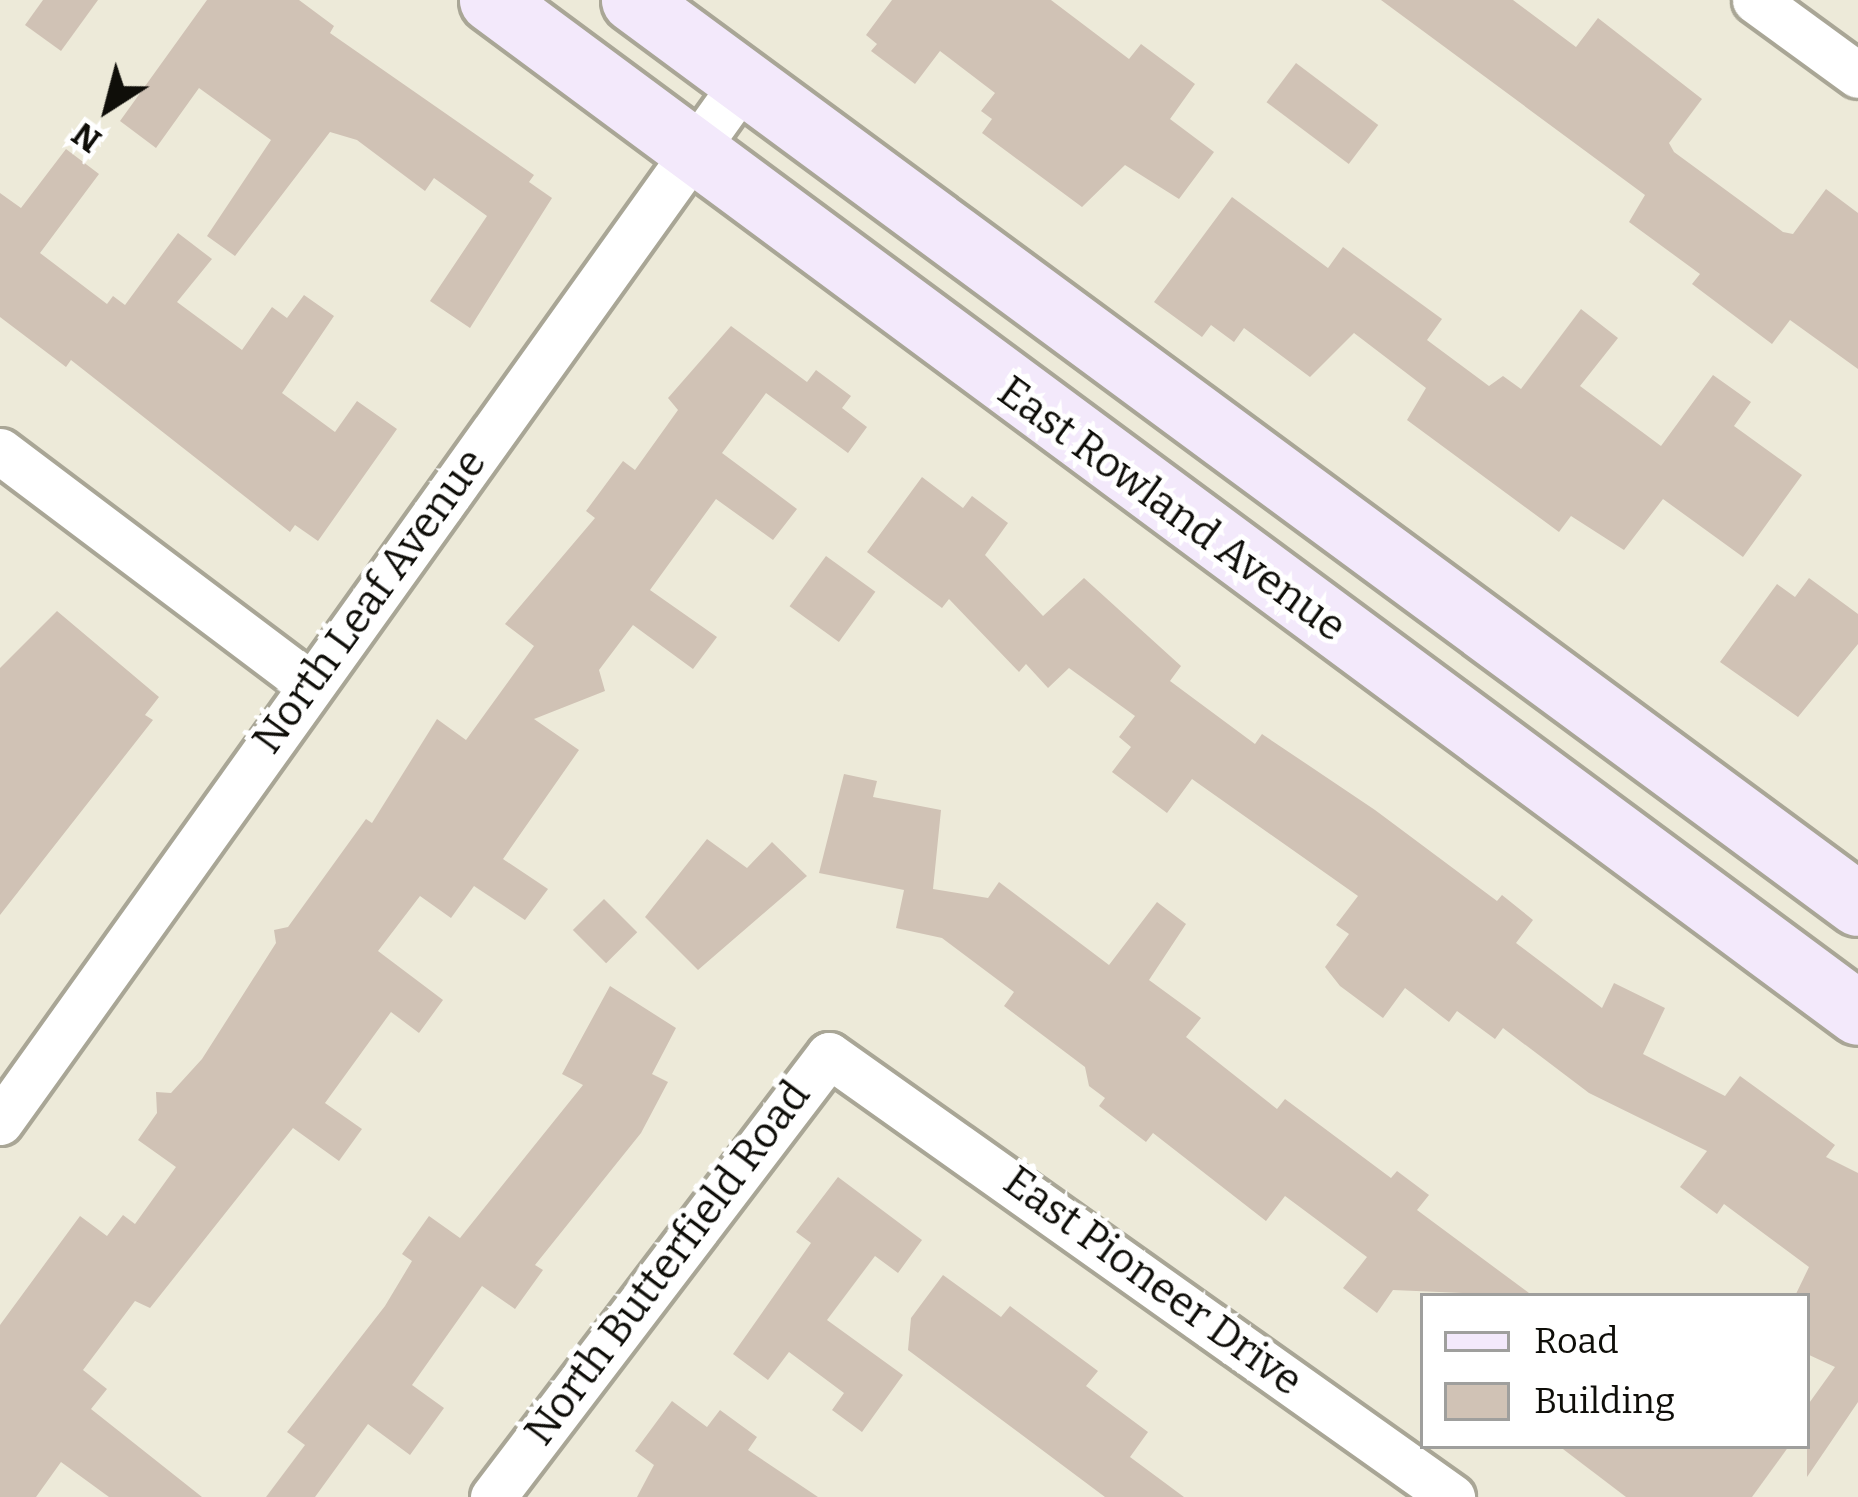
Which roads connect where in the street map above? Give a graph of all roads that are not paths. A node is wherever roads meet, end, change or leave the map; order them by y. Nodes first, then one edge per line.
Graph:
1 (491, 0) edge
2 (633, 0) edge
3 (1755, 0) edge
4 (1858, 75) edge
5 (742, 84) junction
6 (690, 155) junction
7 (0, 451) edge
8 (308, 683) junction
9 (1858, 904) edge
10 (1858, 1013) edge
11 (853, 1066) joint
12 (0, 1122) edge
13 (494, 1497) edge
14 (1452, 1497) edge

1 - 6 street, East Rowland Avenue
2 - 5 street, East Rowland Avenue
3 - 4 street
5 - 6 street, North Leaf Avenue
5 - 9 street, East Rowland Avenue
6 - 8 street, North Leaf Avenue
6 - 10 street, East Rowland Avenue
7 - 8 street
8 - 12 street, North Leaf Avenue
11 - 13 street, North Butterfield Road
11 - 14 street, East Pioneer Drive

